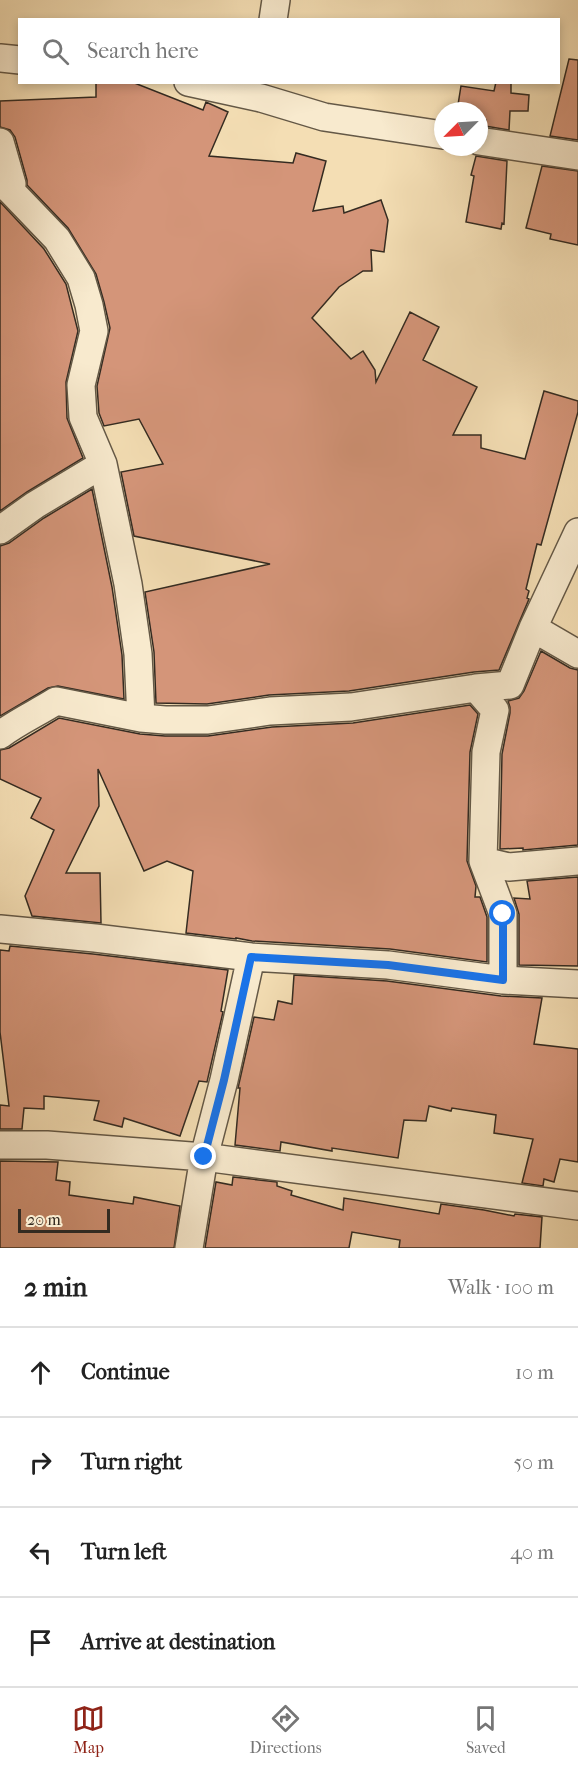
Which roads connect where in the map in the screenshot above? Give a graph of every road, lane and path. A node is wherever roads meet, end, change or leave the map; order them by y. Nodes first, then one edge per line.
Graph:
1 (276, 0) edge
2 (273, 18) edge
3 (0, 58) edge
4 (18, 60) edge
5 (206, 84) edge
6 (262, 90) edge
7 (434, 134) edge
8 (0, 141) edge
9 (488, 142) edge
10 (578, 156) edge
11 (6, 185) edge
12 (103, 464) junction
13 (0, 530) edge
14 (578, 532) edge
15 (533, 628) junction
16 (578, 654) edge
17 (476, 688) junction
18 (141, 717) junction
19 (0, 735) edge
20 (483, 861) junction
21 (578, 861) edge
22 (0, 929) edge
23 (251, 957) junction
24 (503, 980) junction
25 (578, 984) edge
26 (0, 1145) edge
27 (204, 1157) junction
28 (578, 1206) edge
29 (189, 1248) edge

1 - 2 street
3 - 4 street
5 - 6 street
6 - 7 street
8 - 11 street
9 - 10 street
11 - 12 street
12 - 13 street
12 - 18 street
14 - 15 street
15 - 16 street
15 - 17 street
17 - 18 street
17 - 20 street
18 - 19 street
20 - 21 street
20 - 24 street
22 - 23 street
23 - 24 street
23 - 27 street
24 - 25 street
26 - 27 street
27 - 28 street
27 - 29 street

